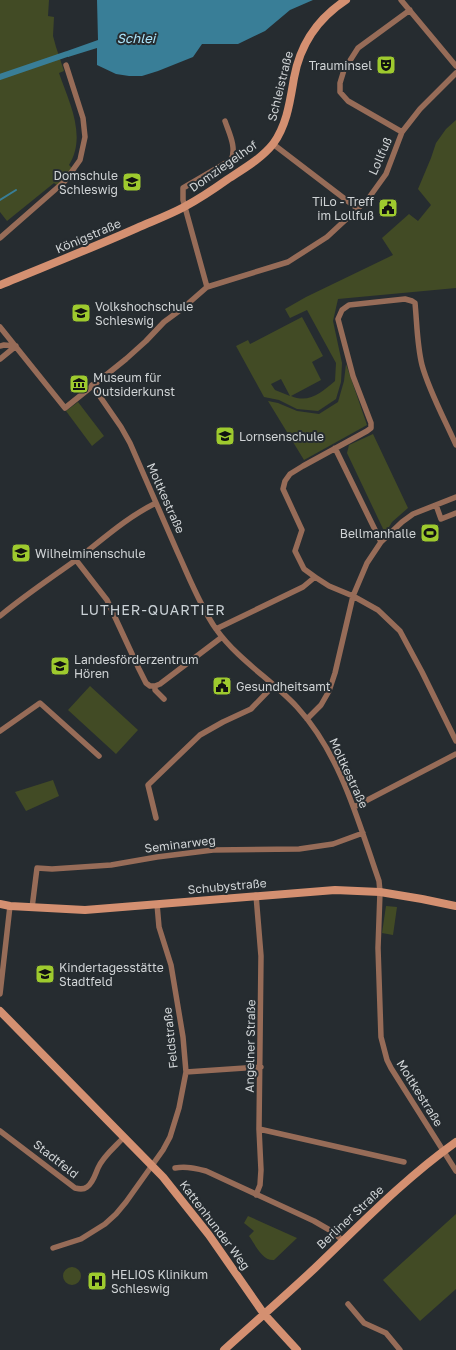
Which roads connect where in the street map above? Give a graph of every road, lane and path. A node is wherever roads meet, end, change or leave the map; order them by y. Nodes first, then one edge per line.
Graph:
1 (346, 0) edge
2 (402, 0) edge
3 (410, 10) junction
4 (66, 65) dead end
5 (456, 66) edge
6 (456, 73) edge
7 (225, 121) dead end
8 (402, 132) junction
9 (273, 144) junction
10 (185, 207) junction
11 (358, 209) junction
12 (0, 238) edge
13 (0, 286) edge
14 (207, 287) junction
15 (0, 327) edge
16 (0, 346) edge
17 (16, 346) junction
18 (0, 359) edge
19 (92, 386) junction
20 (456, 445) edge
21 (335, 448) junction
22 (456, 497) edge
23 (156, 503) junction
24 (436, 504) junction
25 (456, 513) edge
26 (381, 542) junction
27 (76, 560) junction
28 (315, 577) junction
29 (353, 596) junction
30 (0, 616) edge
31 (216, 629) junction
32 (222, 637) junction
33 (274, 685) junction
34 (155, 686) junction
35 (164, 699) dead end
36 (307, 719) junction
37 (0, 731) edge
38 (456, 741) edge
39 (99, 756) dead end
40 (456, 756) edge
41 (354, 806) junction
42 (156, 818) dead end
43 (362, 833) junction
44 (380, 892) junction
45 (256, 896) junction
46 (0, 904) edge
47 (157, 904) junction
48 (10, 906) junction
49 (456, 906) edge
50 (32, 908) junction
51 (0, 994) edge
52 (0, 1011) edge
53 (261, 1067) junction
54 (186, 1072) junction
55 (259, 1130) junction
56 (0, 1131) edge
57 (124, 1136) junction
58 (456, 1142) edge
59 (444, 1151) junction
60 (404, 1162) dead end
61 (152, 1165) junction
62 (175, 1168) dead end
63 (456, 1171) edge
64 (256, 1195) junction
65 (343, 1241) junction
66 (53, 1248) dead end
67 (348, 1304) dead end
68 (264, 1314) junction
69 (224, 1350) edge
70 (297, 1350) edge
71 (400, 1350) edge

1 - 9 street, Schleistraße
2 - 3 street
3 - 5 street
3 - 8 street
4 - 12 street
6 - 8 street, Lollfuß
7 - 10 street
8 - 11 street, Lollfuß
9 - 10 street, Domziegelhof
9 - 11 street, Domziegelhof
10 - 13 street, Königstraße
10 - 14 street, Domziegelhof
11 - 14 street, Lollfuß
14 - 19 street
15 - 17 street
16 - 17 street
17 - 18 street
17 - 19 street
19 - 23 street, Moltkestraße
20 - 21 street
21 - 26 street
21 - 28 street
22 - 24 street
23 - 27 street
23 - 31 street, Moltkestraße
24 - 25 street
24 - 26 street
26 - 29 street
27 - 30 street
27 - 34 street
28 - 29 street
28 - 31 street
29 - 36 street
29 - 38 street
31 - 32 street, Moltkestraße
32 - 33 street, Moltkestraße
32 - 34 street
33 - 36 street, Moltkestraße
33 - 42 street
34 - 35 street
36 - 41 street, Moltkestraße
37 - 39 street
40 - 41 street
41 - 43 street, Moltkestraße
43 - 44 street, Moltkestraße
43 - 50 street, Seminarweg
44 - 45 street, Schubystraße
44 - 49 street, Schubystraße
44 - 59 street, Moltkestraße
45 - 47 street, Schubystraße
45 - 53 street, Angelner Straße
46 - 48 street, Schubystraße
47 - 50 street, Schubystraße
47 - 54 street, Feldstraße
48 - 50 street, Schubystraße
48 - 51 street
52 - 57 street, Kattenhunder Weg
53 - 54 street
53 - 55 street, Angelner Straße
54 - 61 street, Feldstraße
55 - 60 street
55 - 64 street, Angelner Straße
56 - 57 street, Stadtfeld
57 - 61 street, Kattenhunder Weg
58 - 59 street, Berliner Straße
59 - 63 street, Moltkestraße
59 - 65 street, Berliner Straße
61 - 66 street, Feldstraße
61 - 68 street, Kattenhunder Weg
62 - 64 street
64 - 65 street
65 - 68 street, Berliner Straße
67 - 71 street
68 - 69 street, Berliner Straße
68 - 70 street, Kattenhunder Weg

